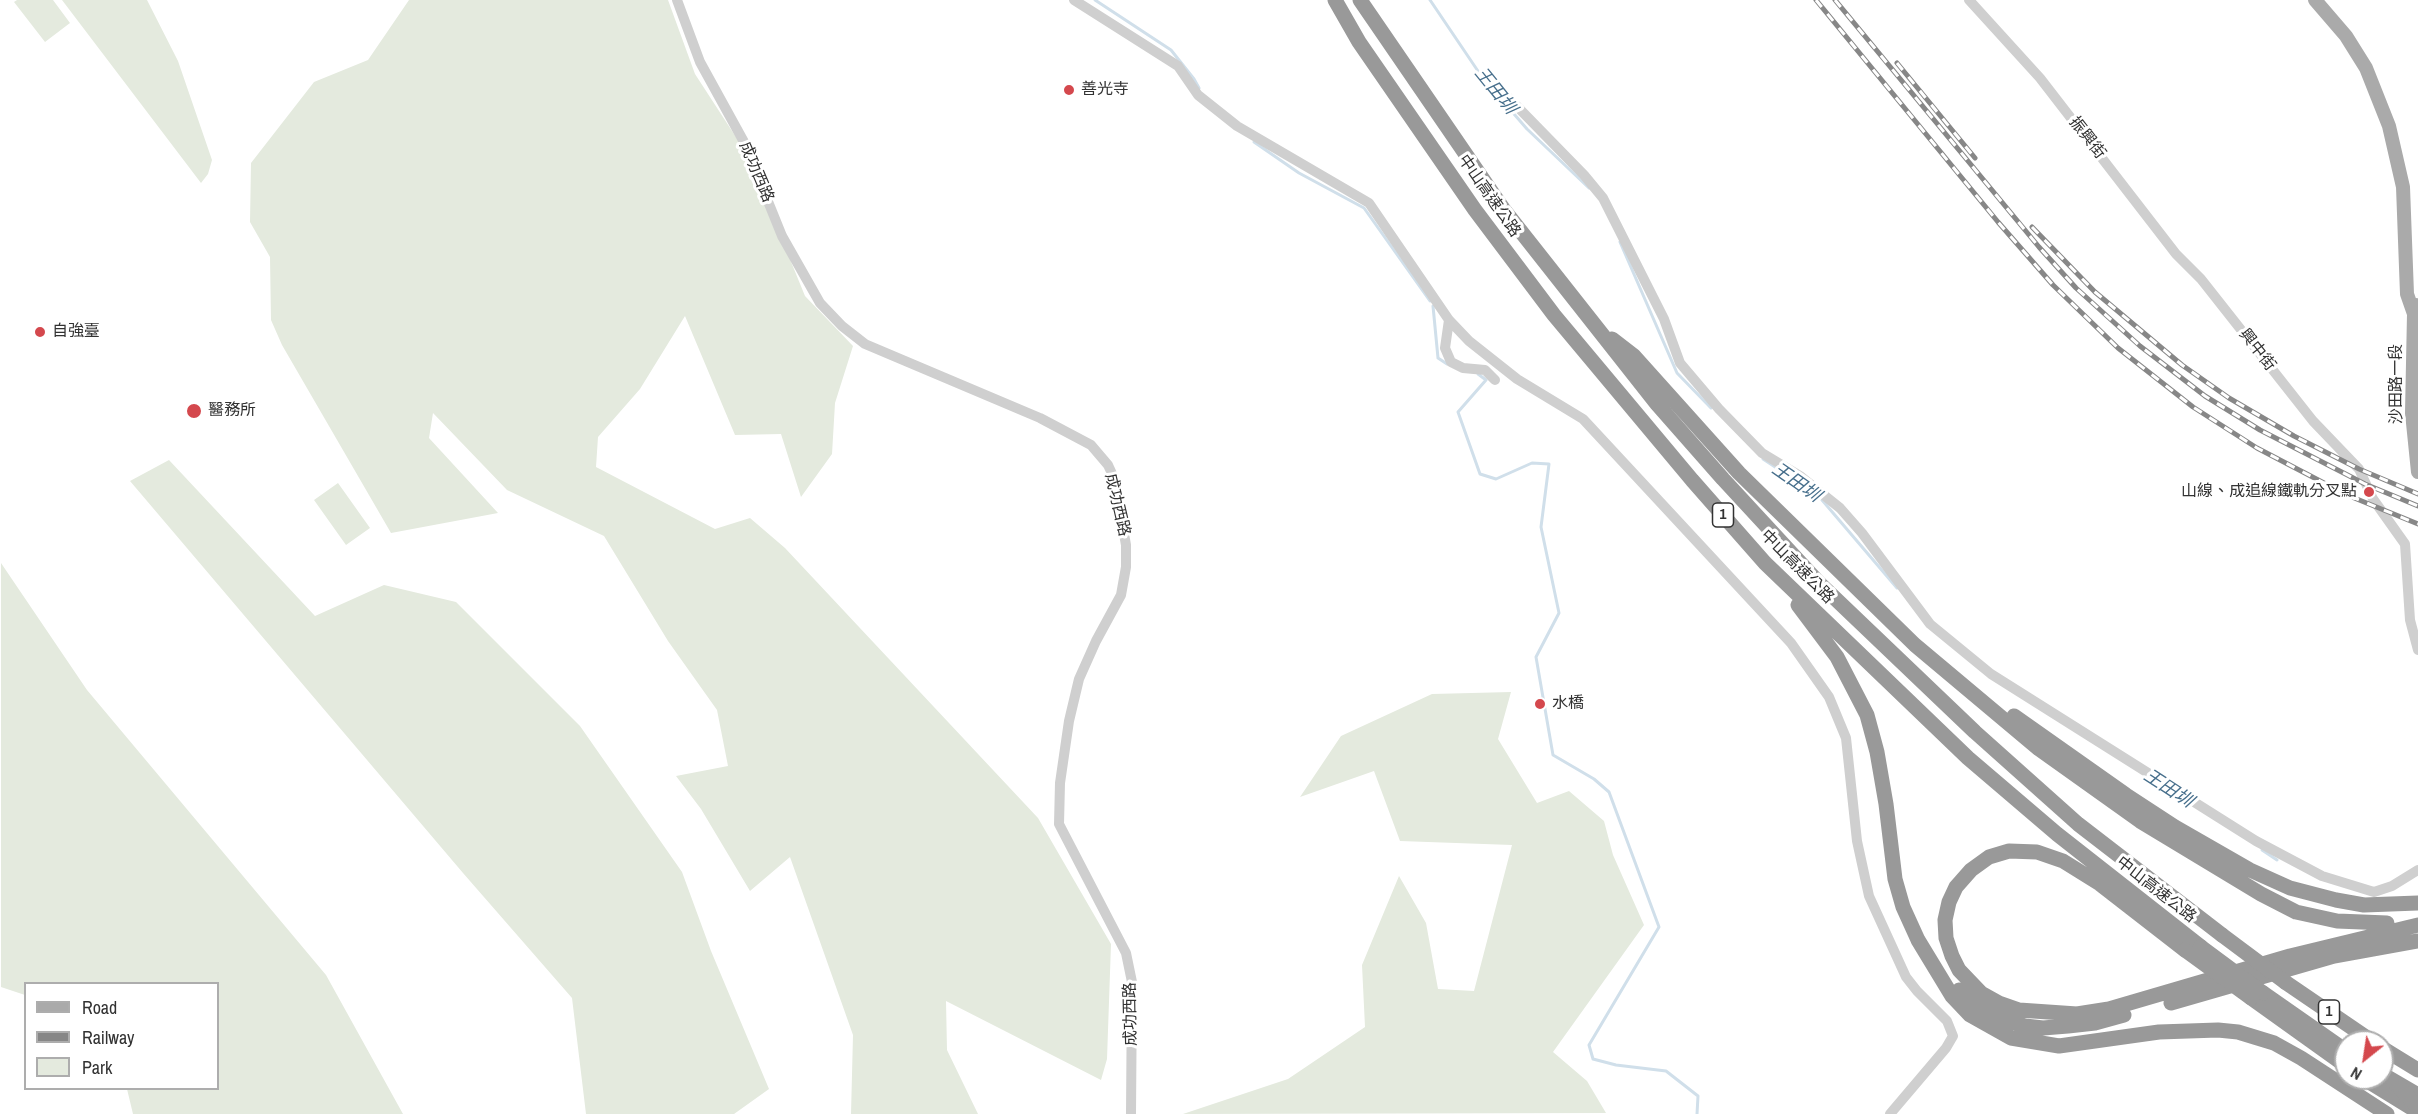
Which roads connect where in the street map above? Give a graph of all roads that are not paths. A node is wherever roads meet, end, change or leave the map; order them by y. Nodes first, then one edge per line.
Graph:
1 (677, 0) edge
2 (1074, 0) edge
3 (1335, 0) edge
4 (1360, 0) edge
5 (1969, 0) edge
6 (2315, 0) edge
7 (1503, 92) dead end
8 (2201, 279) joint
9 (2418, 297) edge
10 (2414, 314) junction
11 (1449, 320) junction
12 (1596, 329) junction
13 (1495, 380) dead end
14 (2416, 465) edge
15 (1765, 563) junction
16 (1852, 584) junction
17 (2418, 650) edge
18 (2417, 871) edge
19 (2418, 903) edge
20 (2418, 916) edge
21 (2387, 923) junction
22 (2418, 925) edge
23 (2418, 942) edge
24 (2290, 956) junction
25 (1933, 965) junction
26 (2257, 996) junction
27 (2355, 1030) edge
28 (2334, 1044) edge
29 (2394, 1055) edge
30 (2334, 1057) edge
31 (2418, 1070) edge
32 (1131, 1114) edge
33 (1890, 1114) edge
34 (2386, 1114) edge

1 - 32 street, 成功西路
2 - 11 street
3 - 15 highway, 中山高速公路 / 1
4 - 12 highway, 中山高速公路 / 1
5 - 8 street, 振興街
6 - 10 main road
7 - 18 street
8 - 17 street, 興中街
9 - 10 main road, 沙田路一段
10 - 14 main road, 沙田路一段
11 - 13 street
11 - 33 street
12 - 16 highway
12 - 27 highway, 中山高速公路 / 1, bridge
15 - 25 highway
15 - 26 highway, 中山高速公路 / 1, bridge
16 - 19 highway
16 - 21 highway
20 - 21 highway
21 - 24 highway
22 - 24 highway
23 - 25 highway
24 - 26 highway, bridge
25 - 34 highway
26 - 28 highway, 中山高速公路 / 1
26 - 30 highway
29 - 31 highway

